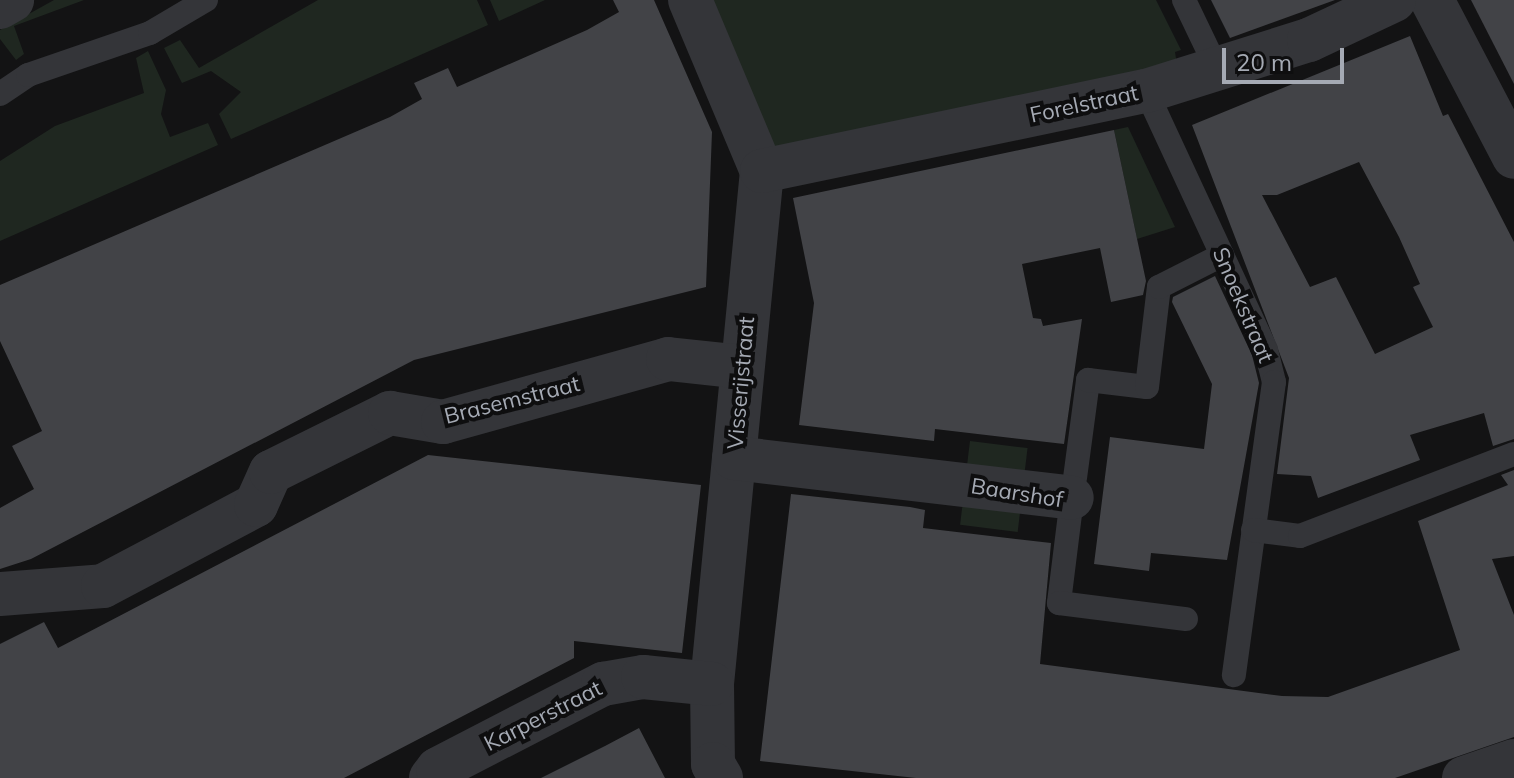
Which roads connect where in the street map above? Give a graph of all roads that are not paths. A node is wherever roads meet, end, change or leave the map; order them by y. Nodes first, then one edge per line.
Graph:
1 (12, 0) edge
2 (206, 0) edge
3 (690, 0) edge
4 (1184, 0) edge
5 (1394, 0) edge
6 (1432, 0) edge
7 (0, 7) edge
8 (1217, 69) junction
9 (1146, 91) junction
10 (0, 94) edge
11 (1514, 157) edge
12 (762, 171) junction
13 (1222, 255) junction
14 (742, 367) junction
15 (1514, 454) edge
16 (734, 458) junction
17 (1074, 488) junction
18 (1253, 530) junction
19 (0, 594) edge
20 (1186, 619) dead end
21 (1234, 675) dead end
22 (712, 684) junction
23 (1514, 761) edge
24 (431, 778) edge
25 (721, 778) edge
26 (1464, 778) edge

1 - 7 street
2 - 10 lane
3 - 12 street, Visserijstraat
4 - 8 lane
5 - 8 street, Forelstraat
6 - 11 street
8 - 9 street, Forelstraat
9 - 12 street, Forelstraat
9 - 13 lane, Snoekstraat
12 - 14 street, Visserijstraat
13 - 17 lane, Baarshof
13 - 18 lane, Snoekstraat
14 - 16 street, Visserijstraat
14 - 19 street, Brasemstraat
15 - 18 lane
16 - 17 street, Baarshof
16 - 22 street, Visserijstraat
17 - 20 lane, Baarshof
18 - 21 lane, Snoekstraat
22 - 24 street, Karperstraat
22 - 25 street, Visserijstraat
23 - 26 street

